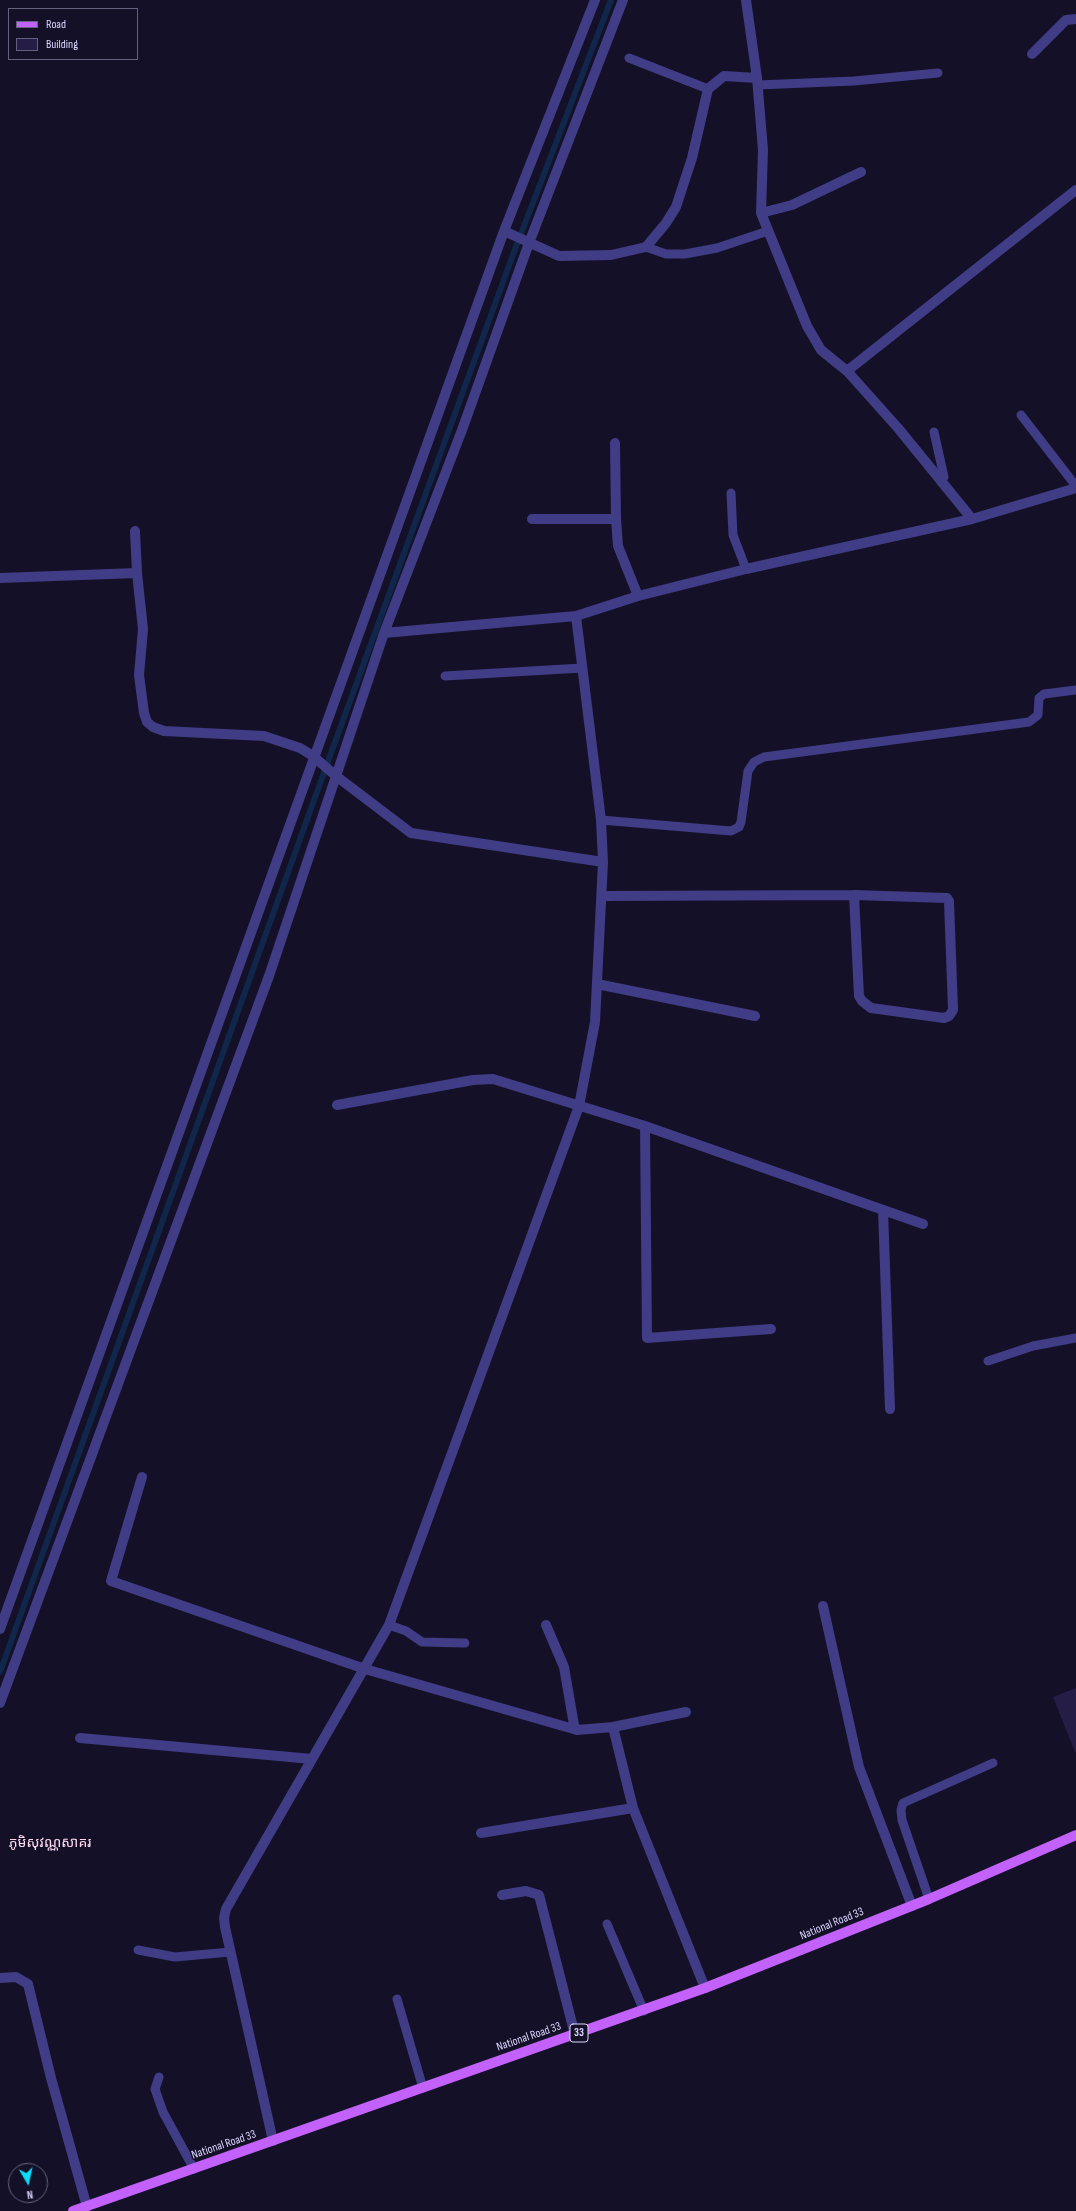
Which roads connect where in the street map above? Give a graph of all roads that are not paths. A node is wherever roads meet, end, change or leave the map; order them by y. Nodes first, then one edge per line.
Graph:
1 (595, 0) edge
2 (623, 0) edge
3 (746, 0) edge
4 (1076, 19) edge
5 (1032, 54) dead end
6 (630, 58) dead end
7 (938, 72) dead end
8 (757, 82) junction
9 (708, 89) junction
10 (861, 172) dead end
11 (1076, 190) edge
12 (761, 213) junction
13 (504, 231) junction
14 (768, 231) junction
15 (529, 242) junction
16 (646, 248) junction
17 (847, 371) junction
18 (1021, 415) dead end
19 (934, 432) dead end
20 (615, 443) dead end
21 (941, 482) junction
22 (1076, 487) edge
23 (731, 493) dead end
24 (532, 519) dead end
25 (616, 519) junction
26 (972, 519) junction
27 (135, 531) dead end
28 (746, 569) junction
29 (137, 573) junction
30 (0, 578) edge
31 (638, 596) junction
32 (576, 616) junction
33 (384, 632) junction
34 (582, 668) junction
35 (445, 676) dead end
36 (1076, 690) edge
37 (313, 756) junction
38 (336, 776) junction
39 (601, 820) junction
40 (603, 862) junction
41 (854, 895) junction
42 (602, 896) junction
43 (597, 984) junction
44 (755, 1016) dead end
45 (337, 1105) dead end
46 (579, 1106) junction
47 (645, 1126) junction
48 (883, 1210) junction
49 (923, 1224) dead end
50 (771, 1329) dead end
51 (1076, 1338) edge
52 (988, 1361) dead end
53 (890, 1409) dead end
54 (142, 1477) dead end
55 (823, 1606) dead end
56 (389, 1625) junction
57 (546, 1625) dead end
58 (0, 1629) edge
59 (465, 1643) dead end
60 (365, 1669) junction
61 (0, 1703) edge
62 (686, 1712) dead end
63 (613, 1728) junction
64 (577, 1730) junction
65 (80, 1738) dead end
66 (312, 1759) junction
67 (993, 1763) dead end
68 (633, 1808) junction
69 (481, 1833) dead end
70 (1076, 1835) edge
71 (502, 1895) dead end
72 (929, 1899) junction
73 (912, 1906) junction
74 (606, 1924) dead end
75 (138, 1950) dead end
76 (230, 1952) junction
77 (0, 1978) edge
78 (705, 1988) junction
79 (397, 1999) dead end
80 (644, 2011) junction
81 (575, 2035) junction
82 (159, 2077) dead end
83 (423, 2088) junction
84 (273, 2141) junction
85 (194, 2169) junction
86 (87, 2207) junction
87 (73, 2211) edge

1 - 13 street
2 - 15 street
3 - 8 street
4 - 5 street
6 - 9 lane
7 - 8 lane
8 - 9 street
8 - 12 street
9 - 16 street
10 - 12 street
11 - 17 street
12 - 14 street
13 - 15 street
13 - 37 street
14 - 16 lane
14 - 17 street
15 - 16 street
15 - 33 street
17 - 21 street
18 - 22 lane
19 - 21 lane
20 - 25 street
21 - 26 street
22 - 26 street
23 - 28 lane
24 - 25 street
25 - 31 street
26 - 28 street
27 - 29 street
28 - 31 street
29 - 30 street
29 - 37 street
31 - 32 street
32 - 33 street
32 - 34 street
33 - 38 street
34 - 35 lane
34 - 39 street
36 - 39 lane
37 - 38 street
37 - 58 street
38 - 40 street
38 - 61 street
39 - 40 street
40 - 42 street
41 - 41 street
41 - 42 street
42 - 43 street
43 - 44 street
43 - 46 street
45 - 46 street
46 - 47 street
46 - 56 street
47 - 48 street
47 - 50 street
48 - 49 street
48 - 53 street
51 - 52 lane
54 - 60 street
55 - 73 street
56 - 59 lane
56 - 60 street
57 - 64 street
60 - 64 street
60 - 66 street
62 - 63 street
63 - 64 street
63 - 68 street
65 - 66 street
66 - 76 street
67 - 72 lane
68 - 69 street
68 - 78 street
70 - 72 main road, National Road 33 / 33
71 - 81 street
72 - 73 main road, National Road 33 / 33
73 - 78 main road, National Road 33 / 33
74 - 80 lane
75 - 76 lane
76 - 84 street
77 - 86 street
78 - 80 main road, National Road 33 / 33
79 - 83 lane
80 - 81 main road, National Road 33 / 33
81 - 83 main road, National Road 33 / 33
82 - 85 lane
83 - 84 main road, National Road 33 / 33
84 - 85 main road, National Road 33 / 33
85 - 86 main road, National Road 33 / 33
86 - 87 main road, National Road 33 / 33

